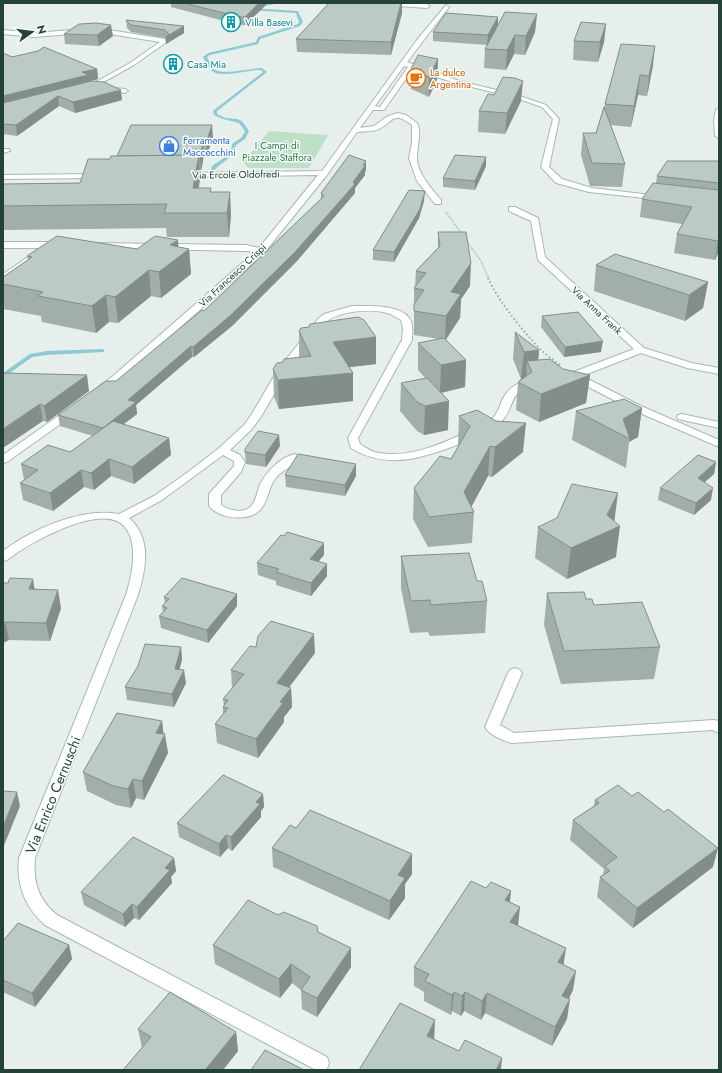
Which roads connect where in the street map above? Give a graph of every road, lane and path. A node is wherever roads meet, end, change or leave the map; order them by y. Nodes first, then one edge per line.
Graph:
1 (384, 3) edge
2 (427, 4) edge
3 (448, 4) edge
4 (432, 14) dead end
5 (430, 26) junction
6 (3, 32) edge
7 (403, 63) junction
8 (412, 66) junction
9 (92, 88) junction
10 (79, 91) edge
11 (125, 91) dead end
12 (370, 108) junction
13 (719, 110) edge
14 (356, 130) junction
15 (719, 136) edge
16 (324, 173) junction
17 (176, 175) edge
18 (106, 176) edge
19 (3, 177) edge
20 (672, 199) edge
21 (438, 202) joint
22 (512, 209) dead end
23 (3, 245) edge
24 (47, 245) junction
25 (70, 245) edge
26 (86, 245) edge
27 (261, 251) junction
28 (3, 278) edge
29 (640, 350) junction
30 (719, 371) edge
31 (575, 376) junction
32 (92, 396) edge
33 (79, 406) edge
34 (682, 417) dead end
35 (719, 424) edge
36 (719, 444) edge
37 (222, 451) junction
38 (295, 457) edge
39 (3, 460) edge
40 (121, 518) junction
41 (3, 557) edge
42 (515, 674) dead end
43 (719, 728) edge
44 (320, 1063) dead end

1 - 2 street
2 - 3 street
3 - 5 street, Via Francesco Crispi
4 - 5 street, Via Francesco Crispi
5 - 7 street, Via Francesco Crispi
6 - 9 street
7 - 8 street
7 - 12 street, Via Francesco Crispi
8 - 12 street
8 - 20 street
9 - 10 street
9 - 11 street
12 - 14 street, Via Francesco Crispi
13 - 15 street
14 - 16 street, Via Francesco Crispi
14 - 21 street
16 - 17 street, Via Ercole Oldofredi
16 - 27 street, Via Francesco Crispi
18 - 19 street
21 - 31 path
22 - 29 street, Via Anna Frank
23 - 24 street
24 - 25 street
24 - 28 street
26 - 27 street
27 - 32 street, Via Francesco Crispi
29 - 30 street, Via Anna Frank
29 - 31 street
31 - 36 street
31 - 37 street
33 - 39 street
34 - 35 street
37 - 38 street
37 - 40 street
40 - 41 street
40 - 44 street, Via Enrico Cernuschi
42 - 43 street

